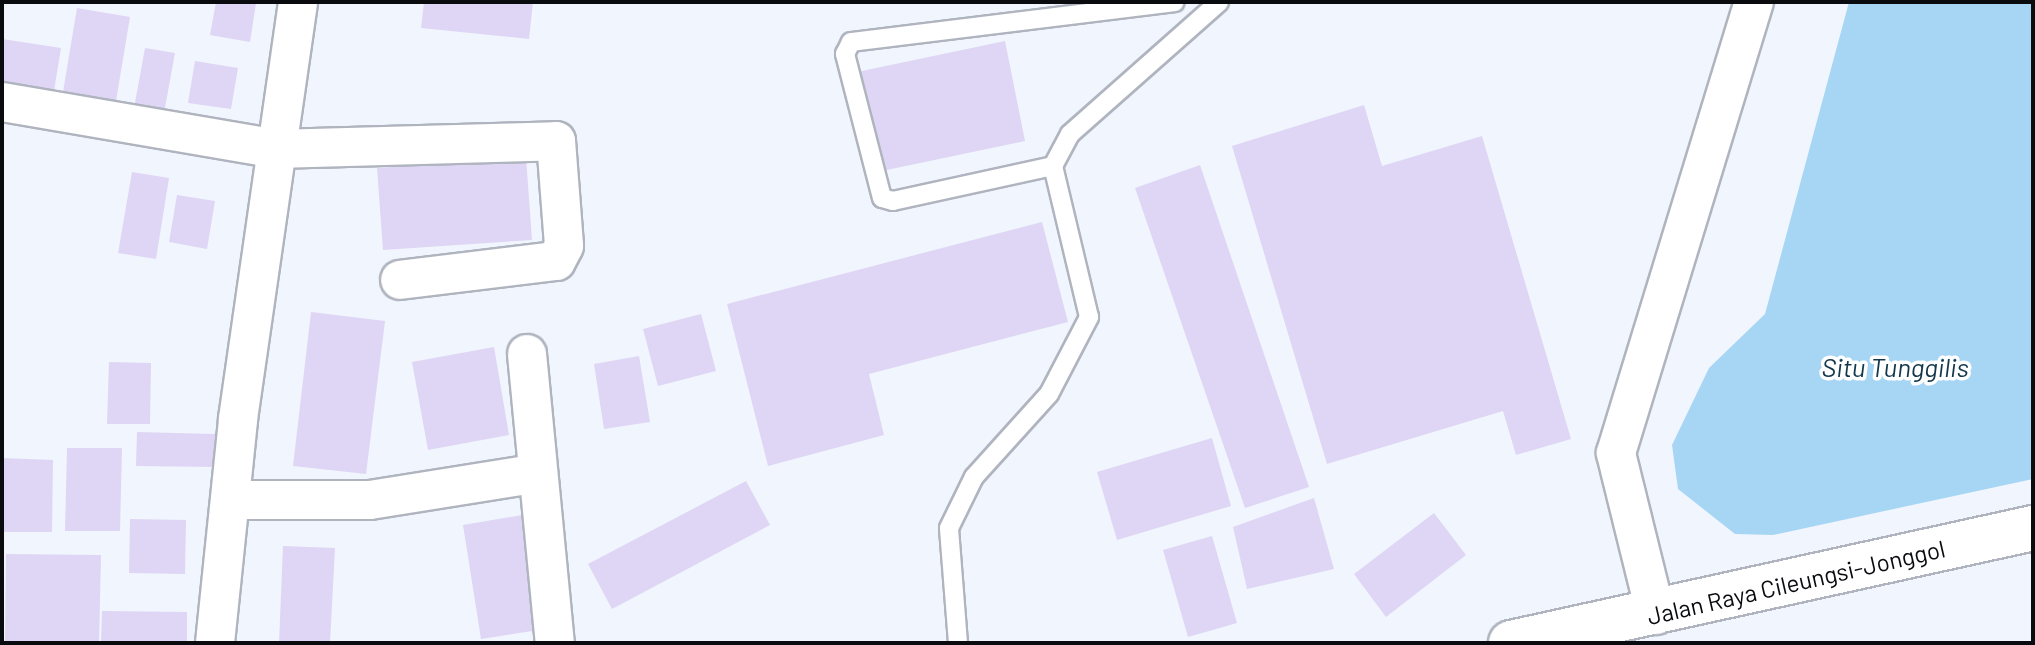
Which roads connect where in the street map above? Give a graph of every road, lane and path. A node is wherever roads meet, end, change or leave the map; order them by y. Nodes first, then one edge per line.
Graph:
1 (298, 2) edge
2 (1175, 2) edge
3 (1219, 2) edge
4 (1754, 2) edge
5 (2, 102) edge
6 (276, 149) junction
7 (1053, 166) junction
8 (400, 280) dead end
9 (527, 354) dead end
10 (533, 474) junction
11 (230, 500) junction
12 (2033, 528) edge
13 (1656, 615) junction
14 (215, 643) edge
15 (555, 643) edge
16 (958, 643) edge
17 (1511, 643) edge

1 - 6 street
2 - 7 lane
3 - 7 lane
4 - 13 street
5 - 6 street
6 - 8 street
6 - 11 street
7 - 16 lane
9 - 10 street
10 - 11 street
10 - 15 street
11 - 14 street
12 - 13 main road, Jalan Raya Cileungsi-Jonggol
13 - 17 main road, Jalan Raya Cileungsi-Jonggol

